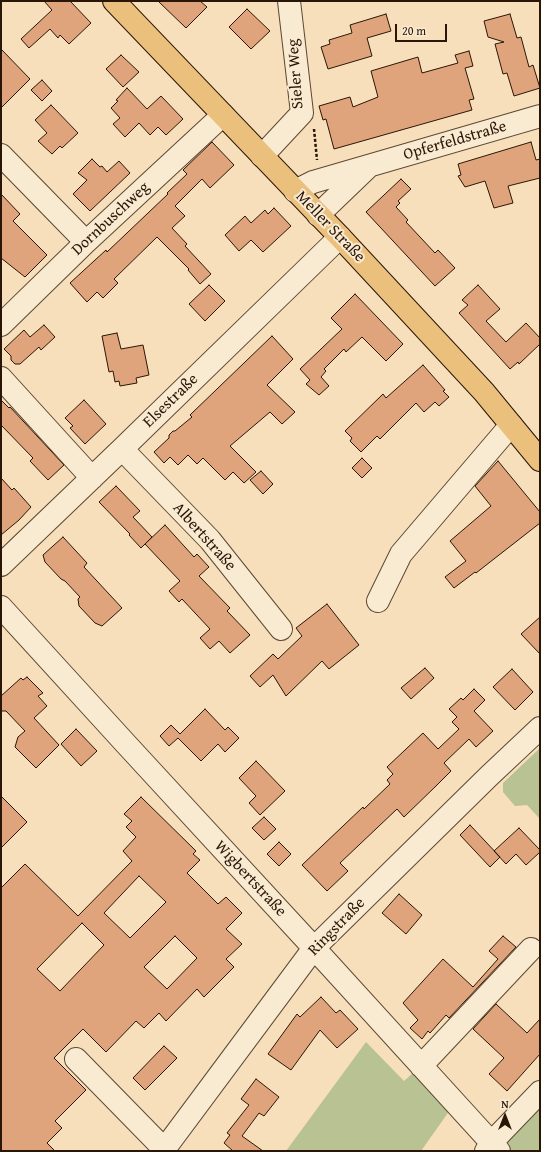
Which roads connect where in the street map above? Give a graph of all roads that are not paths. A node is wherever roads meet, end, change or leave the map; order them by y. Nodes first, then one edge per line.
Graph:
1 (114, 1) edge
2 (289, 1) edge
3 (223, 116) junction
4 (540, 116) edge
5 (1, 155) edge
6 (262, 156) junction
7 (369, 166) junction
8 (295, 191) junction
9 (318, 215) junction
10 (340, 237) junction
11 (86, 242) junction
12 (1, 325) edge
13 (1, 378) edge
14 (511, 425) junction
15 (122, 449) junction
16 (540, 460) edge
17 (92, 478) junction
18 (1, 565) edge
19 (378, 601) dead end
20 (1, 607) edge
21 (281, 629) dead end
22 (540, 728) edge
23 (314, 948) junction
24 (532, 949) dead end
25 (76, 1060) dead end
26 (421, 1066) junction
27 (540, 1092) edge
28 (492, 1148) edge
29 (164, 1150) edge

1 - 3 main road, Meller Straße
2 - 6 street, Sieler Weg
3 - 6 main road, Meller Straße
3 - 11 street, Dornbuschweg
4 - 7 street, Opferfeldstraße
5 - 11 street
6 - 8 main road, Meller Straße
7 - 8 street, Opferfeldstraße
7 - 9 street, Opferfeldstraße
8 - 9 main road, Meller Straße
9 - 10 main road, Meller Straße
10 - 14 main road, Meller Straße
10 - 15 street, Elsestraße
11 - 12 street, Dornbuschweg
13 - 17 street
14 - 16 main road, Meller Straße
14 - 19 street
15 - 17 street, Elsestraße
15 - 21 street, Albertstraße
17 - 18 street, Elsestraße
20 - 23 street, Wigbertstraße
22 - 23 street, Ringstraße
23 - 26 street, Wigbertstraße
23 - 29 street, Ringstraße
24 - 26 street
25 - 29 street
26 - 28 street, Wigbertstraße
27 - 28 street

